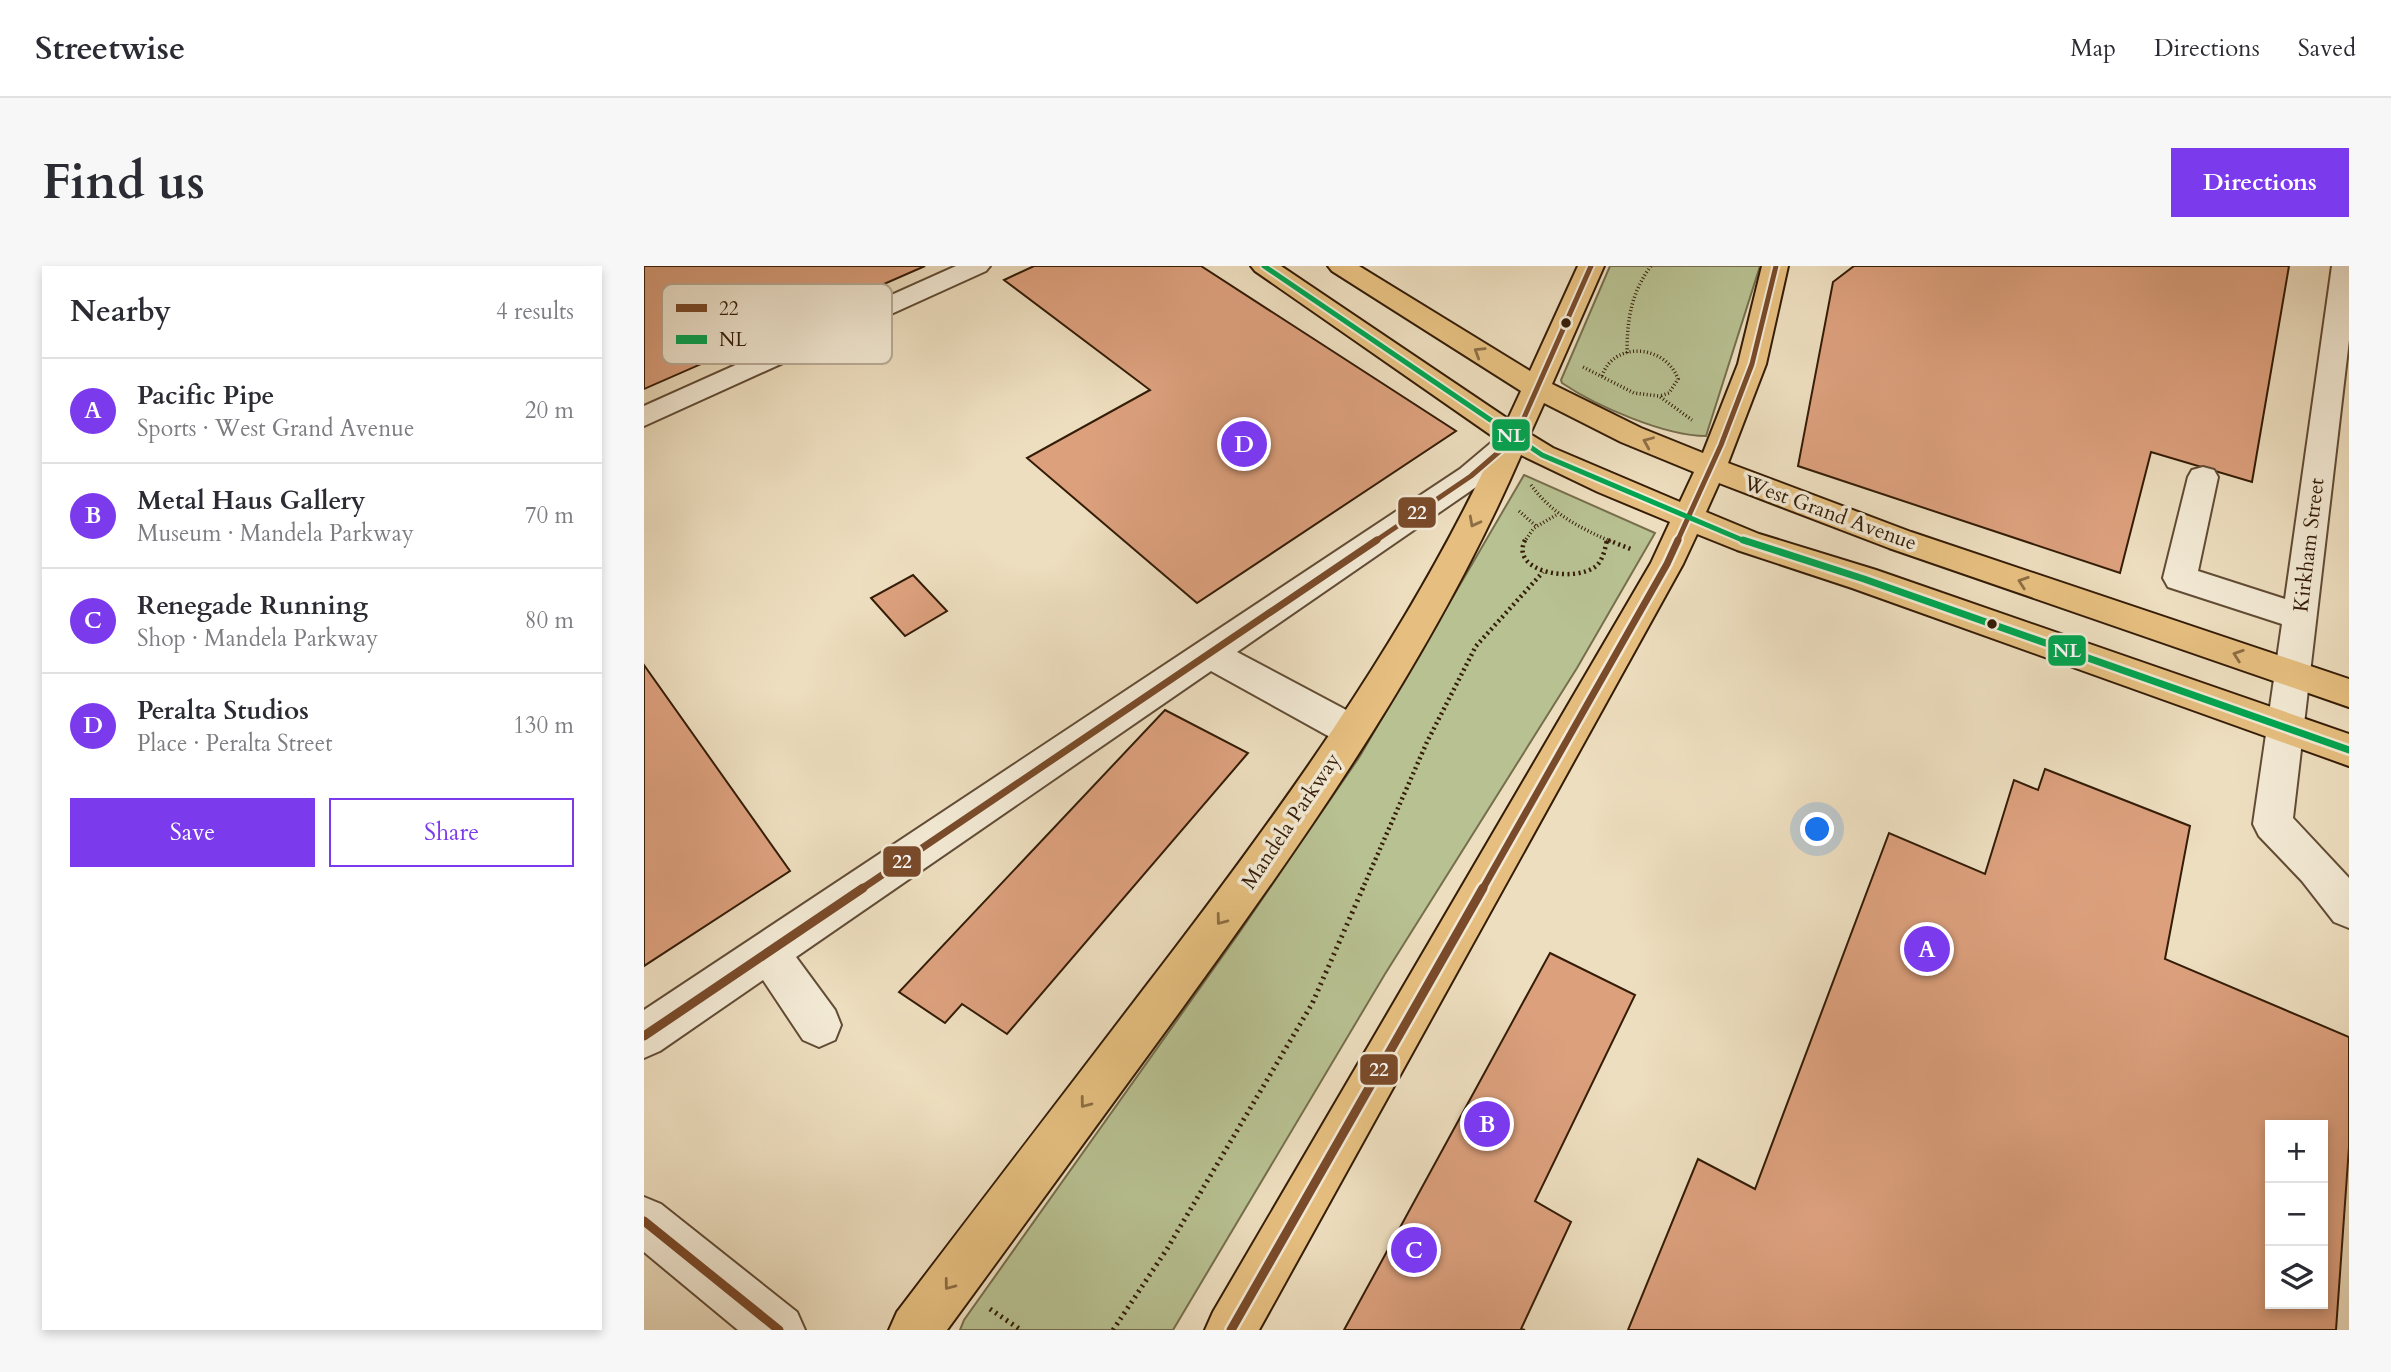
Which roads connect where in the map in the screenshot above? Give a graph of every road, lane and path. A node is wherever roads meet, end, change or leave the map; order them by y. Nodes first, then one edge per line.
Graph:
1 (977, 266) edge
2 (1264, 266) edge
3 (1341, 266) edge
4 (1591, 266) edge
5 (1651, 266) edge
6 (1776, 266) edge
7 (2345, 266) edge
8 (892, 305) edge
9 (1627, 353) junction
10 (761, 364) edge
11 (1579, 366) dead end
12 (1603, 375) junction
13 (1536, 388) junction
14 (1659, 396) junction
15 (644, 417) edge
16 (1701, 427) dead end
17 (1515, 439) junction
18 (1711, 468) junction
19 (2203, 477) dead end
20 (1530, 484) dead end
21 (1556, 515) junction
22 (1689, 518) junction
23 (1607, 539) junction
24 (1641, 553) dead end
25 (1543, 572) junction
26 (2300, 617) junction
27 (1208, 653) junction
28 (2292, 674) junction
29 (2349, 693) edge
30 (2286, 727) junction
31 (1352, 731) junction
32 (2349, 750) edge
33 (2349, 909) edge
34 (767, 951) junction
35 (819, 1025) dead end
36 (644, 1036) edge
37 (644, 1221) edge
38 (986, 1306) dead end
39 (771, 1327) edge
40 (915, 1330) edge
41 (1020, 1330) edge
42 (1112, 1330) edge
43 (1231, 1330) edge

1 - 8 street
2 - 17 main road
13 -> 3 main road, West Grand Avenue
4 - 13 main road, Mandela Parkway
5 - 9 path
6 - 18 main road
7 - 26 street, Kirkham Street
9 - 12 path
9 - 14 path
10 - 15 street
11 - 12 path
12 - 14 path
13 - 17 main road, Mandela Parkway
18 -> 13 main road, West Grand Avenue
14 - 16 path
17 - 22 main road
17 - 27 street
17 -> 31 main road, Mandela Parkway
18 - 22 main road
28 -> 18 main road, West Grand Avenue
19 - 26 street
20 - 21 path
21 - 23 path
21 - 25 path
22 - 30 main road
22 - 43 main road
23 - 24 path
23 - 25 path
25 - 42 path
26 - 28 street, Kirkham Street
27 - 31 street
27 - 34 street
28 - 29 main road, West Grand Avenue
28 - 30 street, Kirkham Street
30 - 32 main road
30 - 33 street, Kirkham Street
31 -> 40 main road, Mandela Parkway
34 - 35 street
34 - 36 street
37 - 39 street
38 - 41 path

